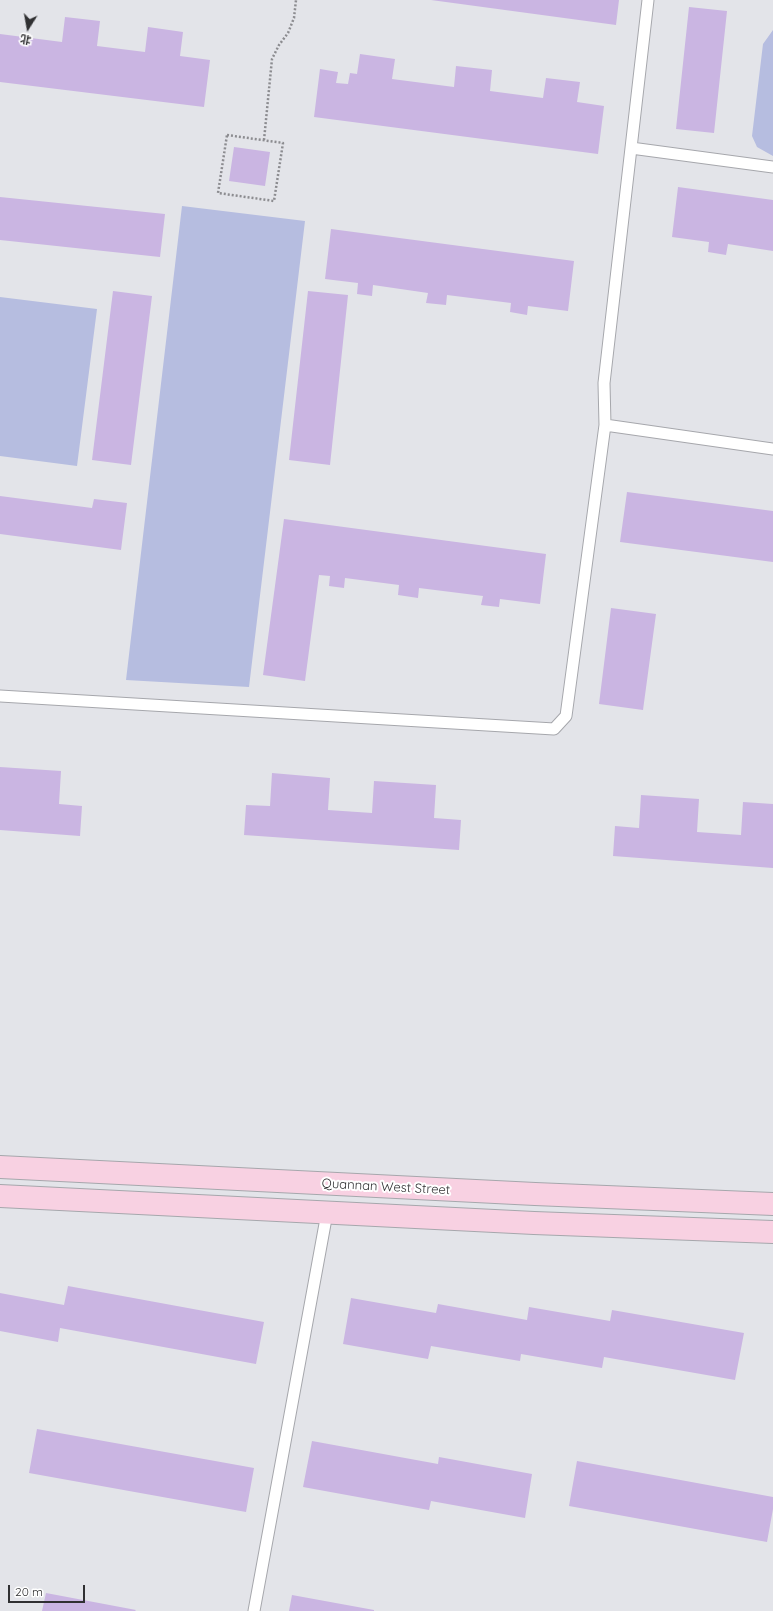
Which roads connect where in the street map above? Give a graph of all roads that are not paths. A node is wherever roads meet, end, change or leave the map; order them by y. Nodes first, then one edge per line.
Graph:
1 (648, 0) edge
2 (631, 148) junction
3 (773, 167) edge
4 (605, 425) junction
5 (773, 449) edge
6 (0, 696) edge
7 (0, 1167) edge
8 (0, 1196) edge
9 (773, 1204) edge
10 (327, 1213) junction
11 (773, 1232) edge
12 (254, 1611) edge

1 - 2 lane
2 - 3 lane
2 - 4 lane
4 - 5 lane
4 - 6 lane
7 - 9 main road, Quannan West Street
8 - 10 main road
10 - 11 main road
10 - 12 lane

